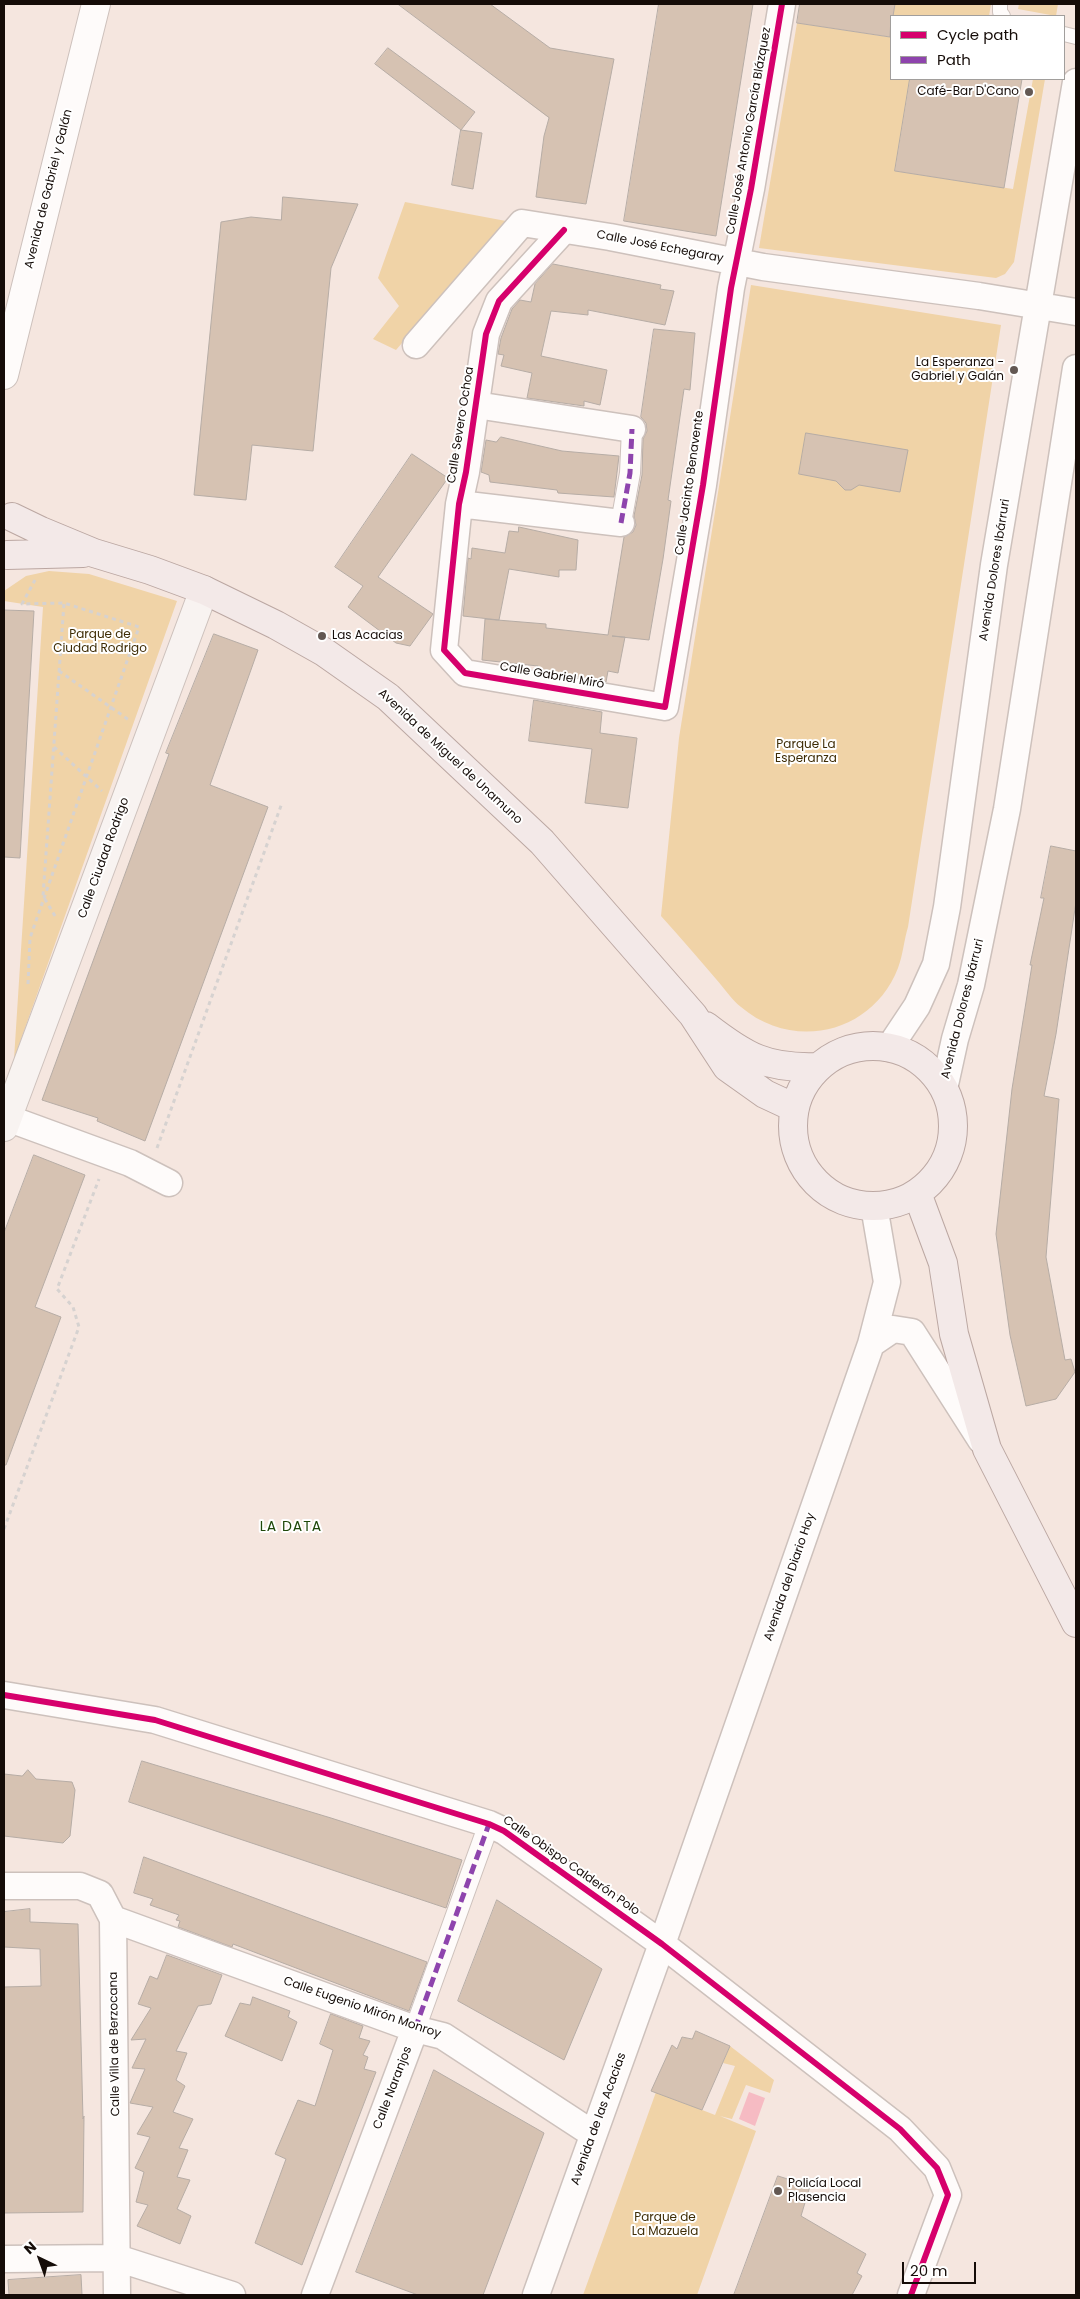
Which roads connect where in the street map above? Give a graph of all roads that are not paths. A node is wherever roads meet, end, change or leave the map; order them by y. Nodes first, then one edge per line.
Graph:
1 (96, 4) edge
2 (782, 4) edge
3 (1076, 82) edge
4 (564, 230) junction
5 (737, 262) junction
6 (1038, 305) junction
7 (1076, 312) edge
8 (416, 345) dead end
9 (1076, 368) edge
10 (4, 375) edge
11 (476, 405) junction
12 (632, 429) joint
13 (459, 504) junction
14 (8, 510) edge
15 (621, 523) joint
16 (94, 553) junction
17 (6, 557) edge
18 (204, 590) junction
19 (444, 650) joint
20 (665, 707) joint
21 (693, 1015) junction
22 (889, 1048) junction
23 (818, 1067) junction
24 (944, 1089) junction
25 (794, 1108) junction
26 (5, 1123) edge
27 (159, 1177) road end
28 (916, 1193) junction
29 (874, 1206) junction
30 (871, 1344) junction
31 (987, 1449) junction
32 (1076, 1623) edge
33 (4, 1695) edge
34 (489, 1824) junction
35 (4, 1886) edge
36 (113, 1919) junction
37 (662, 1944) junction
38 (415, 2029) junction
39 (593, 2134) junction
40 (117, 2258) junction
41 (4, 2260) edge
42 (117, 2295) edge
43 (232, 2295) edge
44 (315, 2295) edge
45 (536, 2295) edge
46 (911, 2295) edge

1 - 10 street, Avenida de Gabriel y Galán
2 - 5 street, Calle José Antonio García Blázquez
3 - 6 street, Avenida Dolores Ibárruri
4 - 5 street, Calle José Echegaray
4 - 8 street, Calle José Echegaray
4 - 11 street, Calle Severo Ochoa
5 - 6 street, Calle José Echegaray
5 - 20 street, Calle Jacinto Benavente
6 - 7 street, Calle José Echegaray
6 - 22 street, Avenida Dolores Ibárruri
9 - 24 street, Avenida Dolores Ibárruri
11 - 12 street
11 - 13 street, Calle Severo Ochoa
12 - 15 street
13 - 15 street
13 - 19 street, Calle Severo Ochoa
14 - 16 main road, Avenida de Miguel de Unamuno
14 - 17 main road
16 - 17 main road, Avenida de Miguel de Unamuno
16 - 18 main road, Avenida de Miguel de Unamuno
18 - 21 main road, Avenida de Miguel de Unamuno
18 - 26 main road, Calle Ciudad Rodrigo
19 - 20 street, Calle Gabriel Miró
21 - 23 main road, Avenida de Miguel de Unamuno
21 - 25 main road, Avenida de Miguel de Unamuno
22 - 23 main road
22 - 24 main road
23 - 25 main road
24 - 28 main road
25 - 29 main road
26 - 27 street
28 - 29 main road
28 - 31 main road
29 - 30 street, Avenida del Diario Hoy
30 - 31 street
30 - 37 street, Avenida del Diario Hoy
31 - 32 main road
33 - 34 street, Calle Obispo Calderón Polo
34 - 37 street, Calle Obispo Calderón Polo
34 - 38 street, Calle Naranjos
35 - 36 street, Calle Villa de Berzocana
36 - 38 street, Calle Eugenio Mirón Monroy
36 - 40 street, Calle Villa de Berzocana
37 - 39 street, Avenida de las Acacias
37 - 46 street, Calle Obispo Calderón Polo
38 - 39 street, Calle Eugenio Mirón Monroy
38 - 44 street, Calle Naranjos
39 - 45 street, Avenida de las Acacias
40 - 41 street
40 - 42 street, Calle Villa de Berzocana
40 - 43 street

